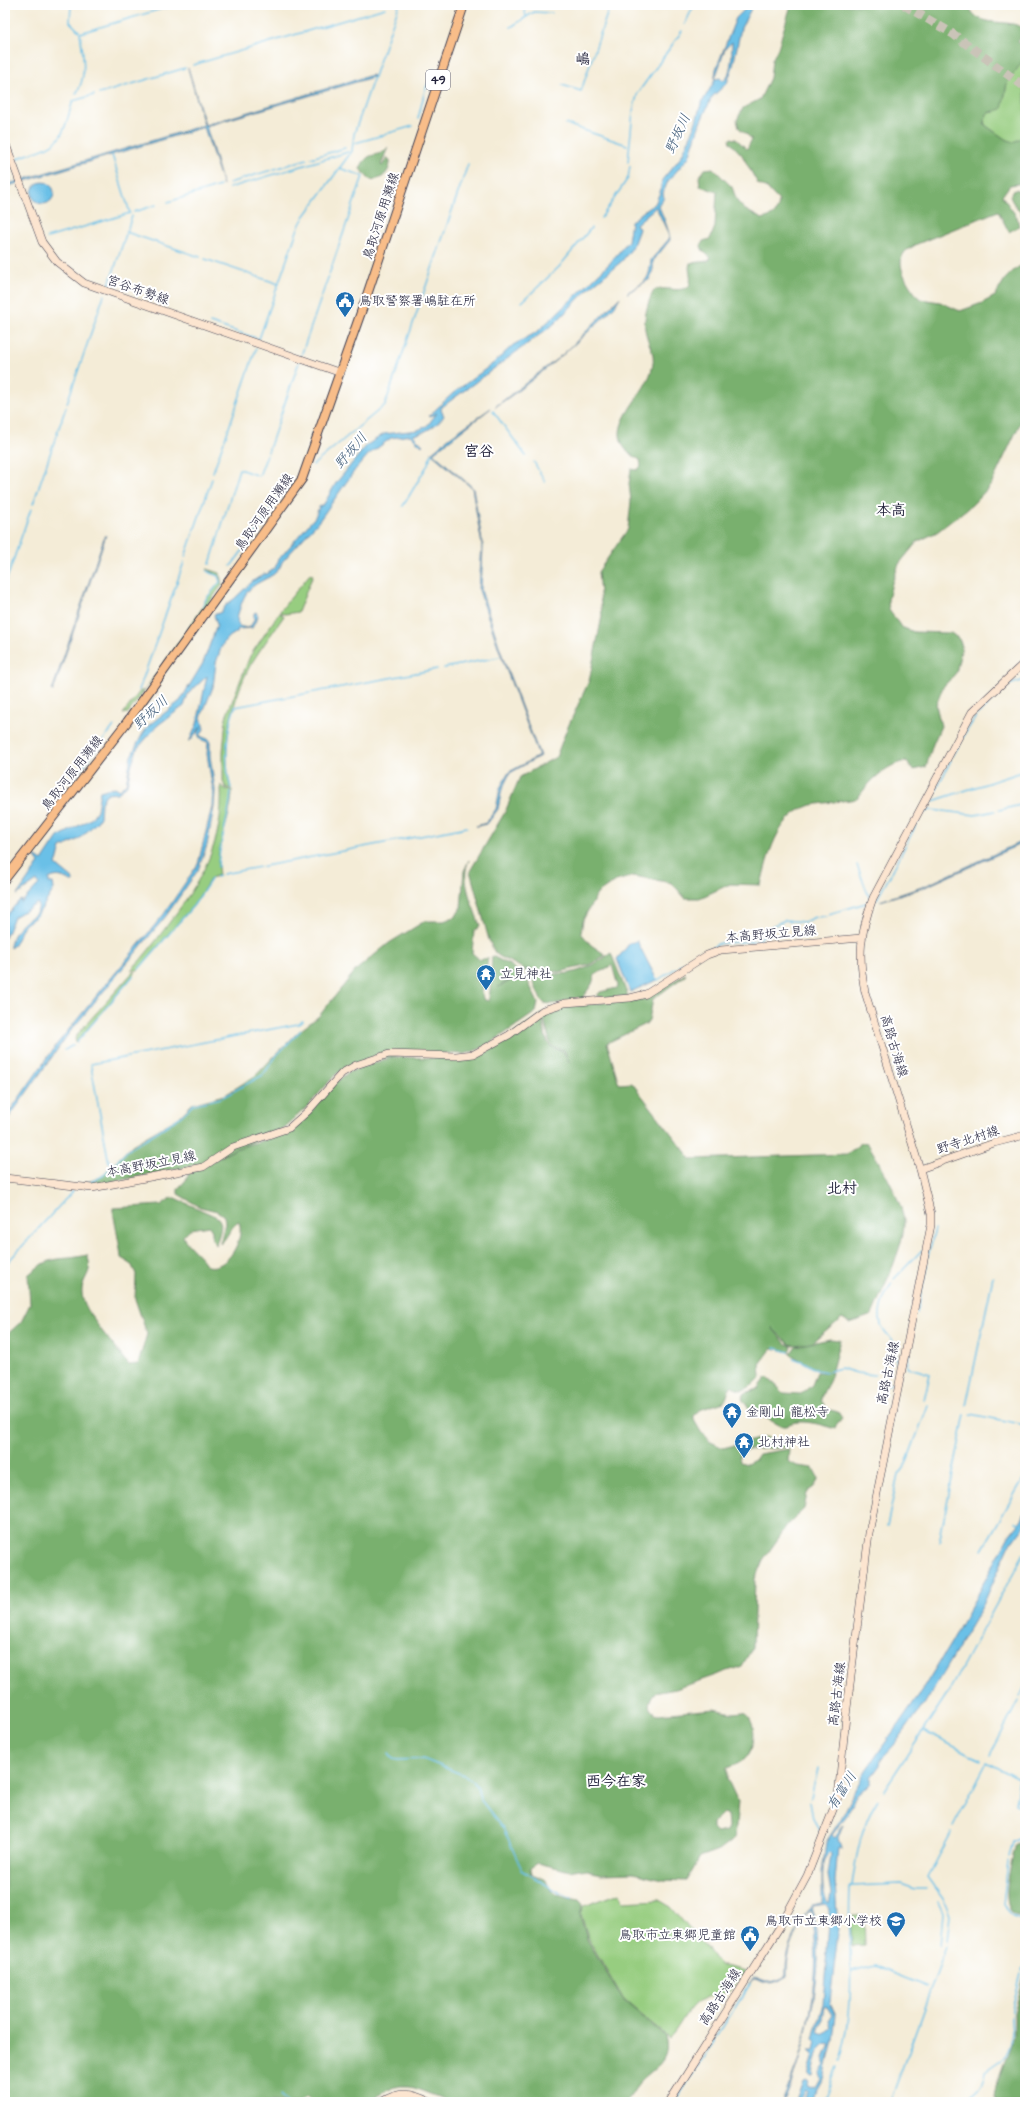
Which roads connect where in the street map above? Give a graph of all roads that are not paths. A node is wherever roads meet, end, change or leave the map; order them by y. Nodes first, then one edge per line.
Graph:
1 (462, 7) edge
2 (5, 142) edge
3 (341, 373) junction
4 (1025, 662) edge
5 (5, 879) edge
6 (861, 938) junction
7 (1025, 1135) edge
8 (920, 1169) junction
9 (5, 1178) edge
10 (381, 2102) edge
11 (430, 2102) edge
12 (669, 2102) edge

1 - 3 main road, 鳥取河原用瀬線 / 49
2 - 3 main road, 宮谷布勢線
3 - 5 main road, 鳥取河原用瀬線 / 49
4 - 6 main road, 高路古海線
6 - 8 main road, 高路古海線
6 - 9 main road, 本高野坂立見線
7 - 8 main road, 野寺北村線
8 - 12 main road, 高路古海線
10 - 11 main road

